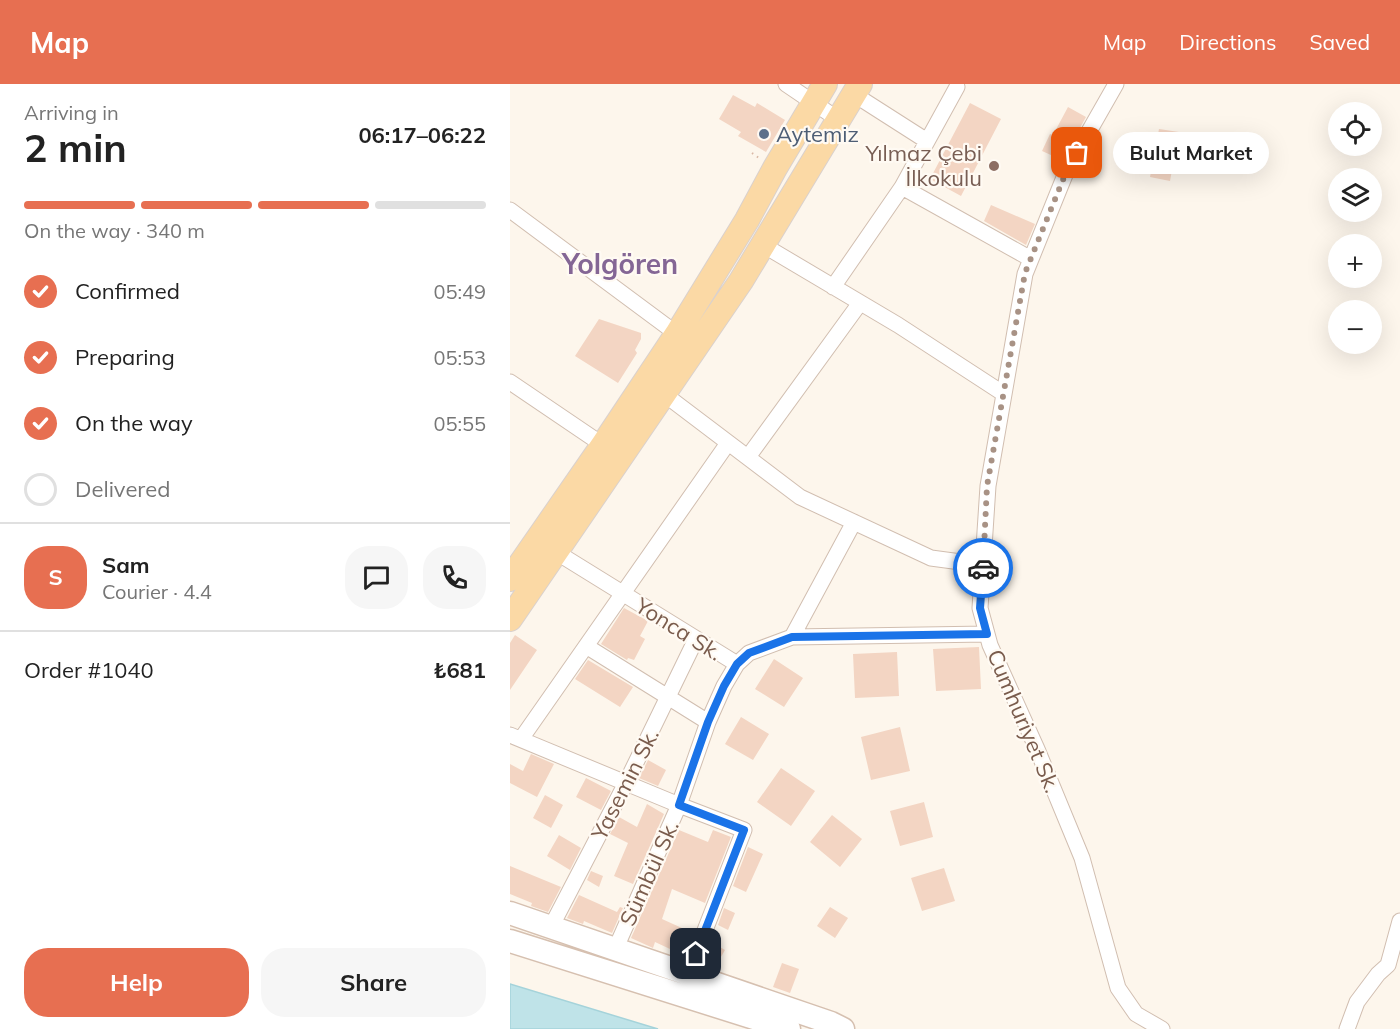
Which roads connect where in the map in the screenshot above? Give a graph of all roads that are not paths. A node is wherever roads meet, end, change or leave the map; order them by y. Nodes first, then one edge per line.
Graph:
1 (786, 84) edge
2 (1116, 84) edge
3 (957, 87) dead end
4 (858, 89) edge
5 (819, 93) edge
6 (839, 120) junction
7 (927, 141) junction
8 (902, 187) junction
9 (510, 210) edge
10 (763, 245) junction
11 (1031, 259) junction
12 (833, 286) junction
13 (860, 303) junction
14 (677, 334) junction
15 (510, 382) edge
16 (664, 394) junction
17 (1004, 394) junction
18 (728, 443) junction
19 (603, 446) junction
20 (747, 458) junction
21 (854, 522) junction
22 (556, 552) junction
23 (983, 565) junction
24 (510, 579) edge
25 (623, 594) junction
26 (510, 619) edge
27 (987, 634) junction
28 (792, 637) junction
29 (696, 639) junction
30 (586, 646) junction
31 (737, 664) junction
32 (668, 697) junction
33 (708, 722) junction
34 (516, 737) edge
35 (626, 783) junction
36 (679, 805) junction
37 (510, 913) edge
38 (1400, 921) edge
39 (551, 927) junction
40 (510, 941) edge
41 (615, 950) junction
42 (688, 974) junction
43 (789, 1029) edge
44 (843, 1029) edge
45 (1162, 1029) edge
46 (1347, 1029) edge

1 - 5 street
2 - 11 street, Cumhuriyet Sk.
3 - 7 street
4 - 6 main road
4 - 7 street
5 - 6 street
5 - 14 main road
6 - 10 main road
7 - 8 street
8 - 11 street
8 - 12 street
9 - 14 street
10 - 12 street
10 - 16 main road
11 - 17 street, Cumhuriyet Sk.
12 - 13 street
13 - 17 street
13 - 20 street
14 - 19 main road
15 - 19 street
16 - 18 street
16 - 22 main road
17 - 23 street, Cumhuriyet Sk.
18 - 20 street
18 - 25 street
19 - 24 main road
20 - 21 street
21 - 23 street
21 - 28 street
22 - 25 street, Yonca Sk.
22 - 26 main road
23 - 27 street, Cumhuriyet Sk.
25 - 29 street, Yonca Sk.
25 - 30 street
27 - 28 street, Yonca Sk.
27 - 45 street, Cumhuriyet Sk.
28 - 31 street, Yonca Sk.
29 - 31 street, Yonca Sk.
29 - 32 street, Yasemin Sk.
30 - 32 street
30 - 34 street
31 - 33 street, Sümbül Sk.
32 - 33 street
32 - 35 street, Yasemin Sk.
33 - 36 street, Sümbül Sk.
34 - 35 street
35 - 36 street
35 - 39 street, Yasemin Sk.
36 - 41 street, Sümbül Sk.
36 - 42 street
37 - 39 street
38 - 46 street
39 - 41 street
40 - 43 street
41 - 42 street
42 - 44 street

